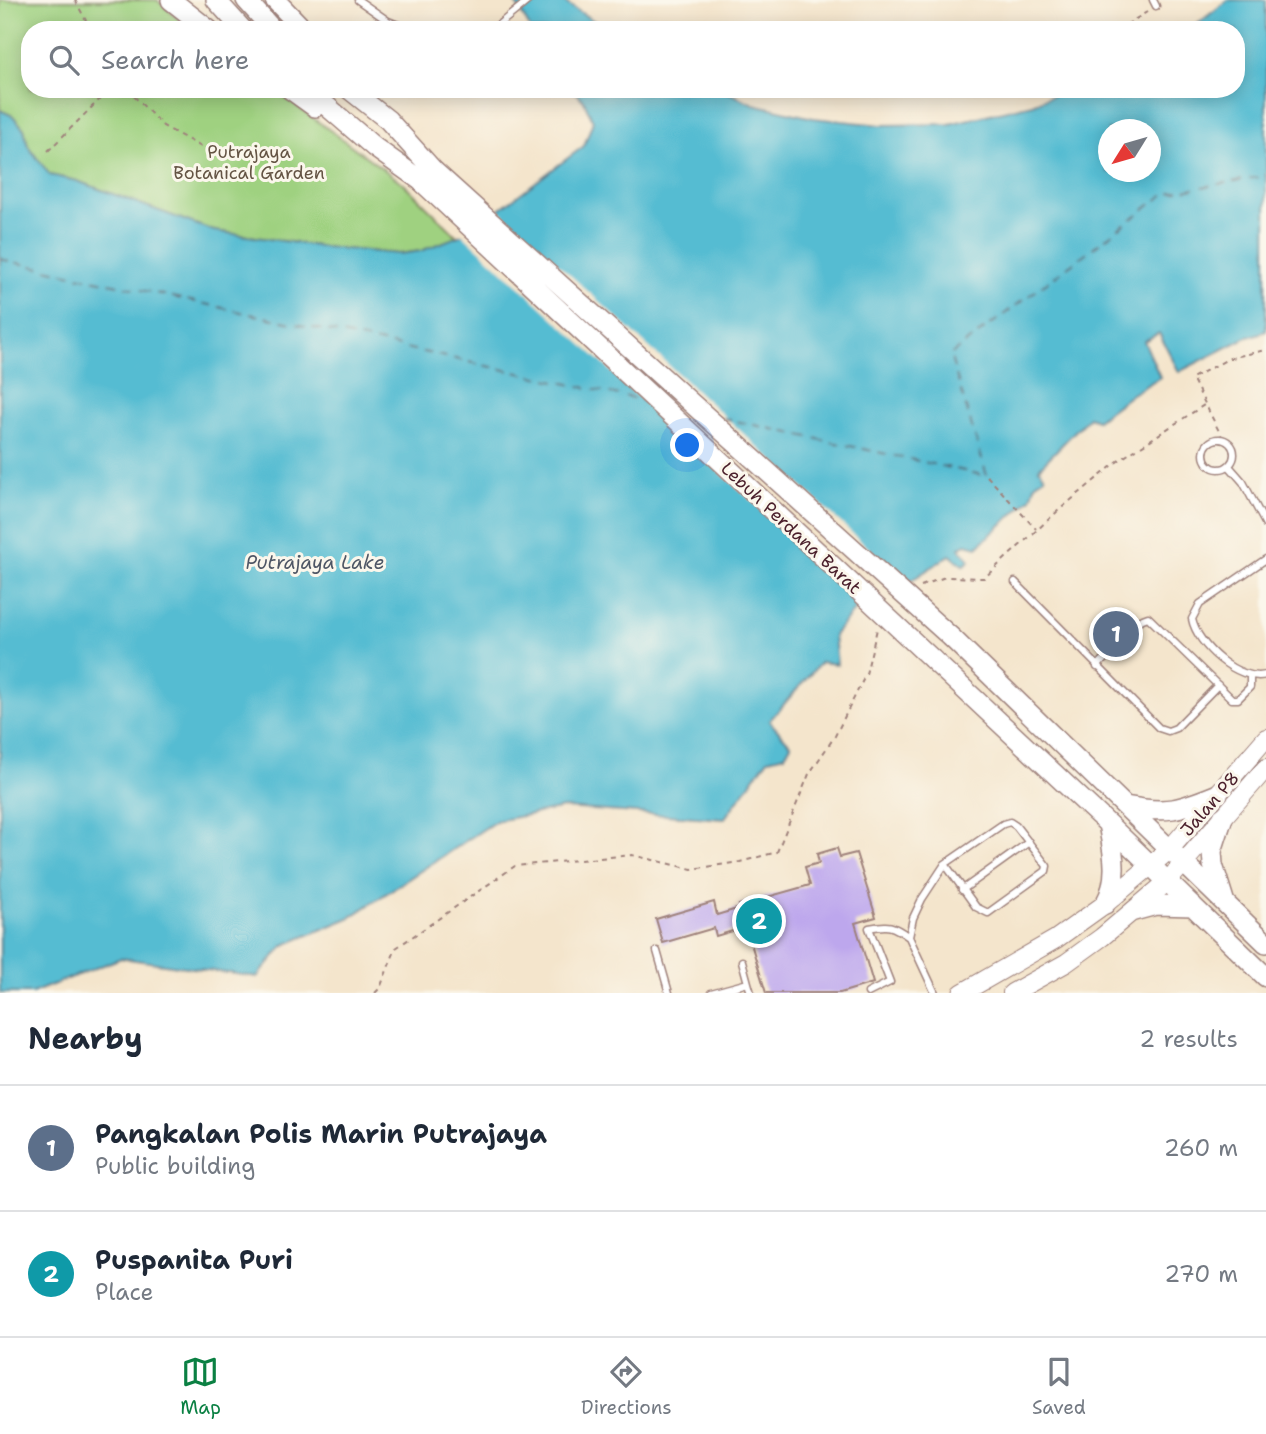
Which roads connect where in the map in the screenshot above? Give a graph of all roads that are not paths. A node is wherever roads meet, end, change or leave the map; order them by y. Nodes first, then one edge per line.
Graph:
1 (170, 0) edge
2 (216, 0) edge
3 (246, 0) edge
4 (275, 0) edge
5 (358, 0) edge
6 (529, 0) edge
7 (197, 21) edge
8 (235, 21) edge
9 (265, 21) edge
10 (295, 21) edge
11 (388, 21) edge
12 (503, 21) edge
13 (302, 98) edge
14 (318, 98) edge
15 (360, 98) edge
16 (371, 98) edge
17 (388, 120) junction
18 (374, 146) junction
19 (427, 175) junction
20 (1229, 466) junction
21 (1266, 525) edge
22 (1266, 559) edge
23 (1015, 582) dead end
24 (1097, 667) junction
25 (1266, 675) edge
26 (1250, 676) junction
27 (1218, 685) junction
28 (1266, 738) edge
29 (1266, 768) edge
30 (1218, 794) junction
31 (1124, 805) junction
32 (1223, 817) junction
33 (1108, 824) junction
34 (1029, 842) junction
35 (1169, 850) junction
36 (946, 864) junction
37 (1184, 865) junction
38 (1150, 866) junction
39 (1167, 882) junction
40 (962, 890) junction
41 (1224, 901) junction
42 (1105, 904) junction
43 (1193, 906) junction
44 (1134, 911) junction
45 (909, 937) junction
46 (1266, 943) edge
47 (657, 950) dead end
48 (742, 961) dead end
49 (1266, 977) edge
50 (748, 983) junction
51 (669, 993) edge
52 (711, 993) edge
53 (751, 993) edge
54 (868, 993) edge
55 (935, 993) edge
56 (962, 993) edge
57 (1012, 993) edge

1 - 7 main road
2 - 8 main road
3 - 9 main road
4 - 10 main road
5 - 11 lane
6 - 12 lane
13 - 18 main road
14 - 18 main road, Lebuh Perdana Barat
15 - 17 main road, Lebuh Perdana Barat
16 - 17 main road
17 - 19 main road, Lebuh Perdana Barat
18 - 19 main road, Lebuh Perdana Barat
19 - 31 main road, Lebuh Perdana Barat, bridge
19 - 33 main road, Lebuh Perdana Barat, bridge
20 - 20 lane
20 - 21 lane
22 - 26 lane
23 - 24 lane
24 - 27 lane
24 - 27 lane
25 - 26 lane
26 - 27 lane
28 - 30 street, Jalan P8
29 - 32 street, Jalan P8
30 - 31 main road
30 - 35 street, Jalan P8
31 - 35 main road, Lebuh Perdana Barat
32 - 37 street, Jalan P8
32 - 41 main road
33 - 38 main road, Lebuh Perdana Barat
33 - 42 main road
34 - 36 lane
34 - 40 lane
34 - 40 lane
35 - 37 main road, Lebuh Perdana Barat
35 - 38 street, Jalan P8
36 - 40 lane
36 - 45 lane
37 - 39 street, Jalan P8
37 - 41 main road, Lebuh Perdana Barat
38 - 39 main road, Lebuh Perdana Barat
38 - 42 street, Jalan P8
39 - 43 main road, Lebuh Perdana Barat
39 - 44 street, Jalan P8
41 - 46 main road, Lebuh Perdana Barat
42 - 56 street, Jalan P8
43 - 44 main road
43 - 49 main road, Lebuh Perdana Barat
44 - 57 street, Jalan P8
45 - 54 lane
45 - 55 lane
47 - 51 lane
48 - 50 lane
50 - 52 lane
50 - 53 lane

